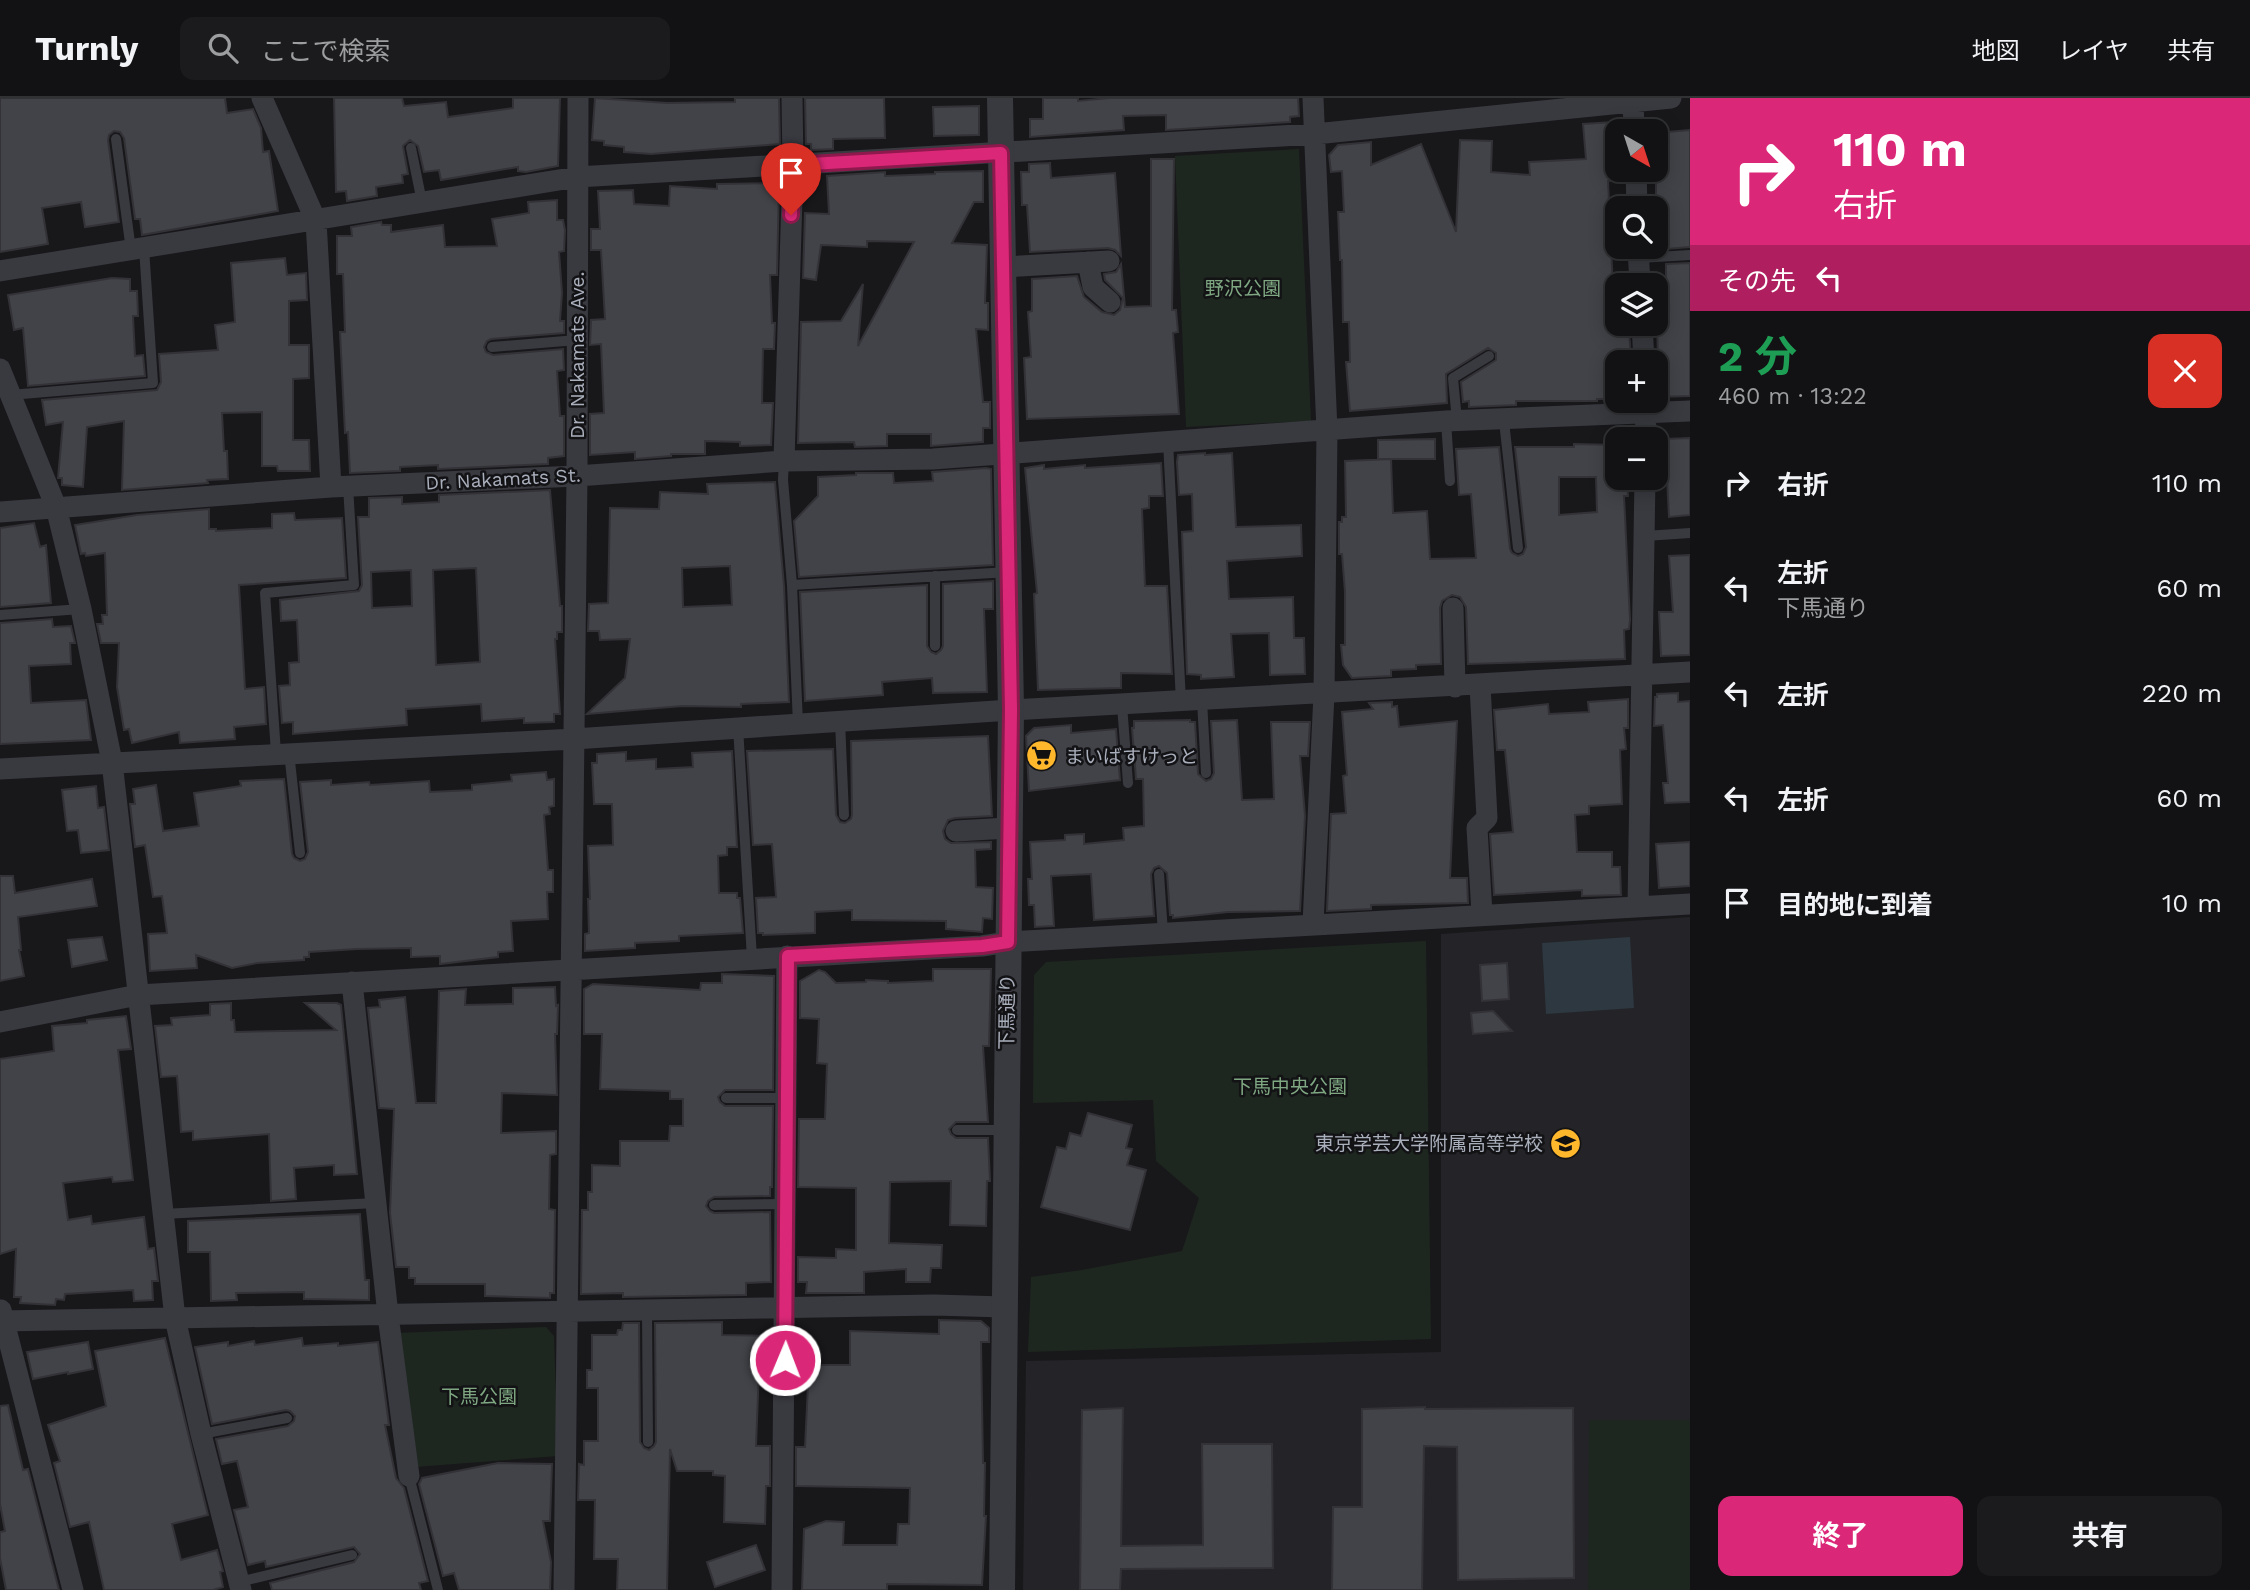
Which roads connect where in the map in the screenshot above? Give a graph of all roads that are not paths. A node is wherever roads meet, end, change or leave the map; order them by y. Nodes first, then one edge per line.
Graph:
1 (262, 98) edge
2 (578, 98) edge
3 (792, 98) edge
4 (1000, 98) edge
5 (1313, 98) edge
6 (1671, 98) edge
7 (1633, 100) edge
8 (1634, 119) edge
9 (1315, 134) junction
10 (116, 139) dead end
11 (411, 148) dead end
12 (1001, 153) junction
13 (793, 165) junction
14 (577, 177) junction
15 (422, 202) junction
16 (316, 220) junction
17 (138, 249) junction
18 (1668, 254) edge
19 (1690, 255) edge
20 (1003, 267) junction
21 (0, 271) edge
22 (1110, 302) dead end
23 (577, 340) junction
24 (492, 347) dead end
25 (1489, 356) dead end
26 (0, 369) edge
27 (10, 395) junction
28 (1668, 409) edge
29 (1605, 411) edge
30 (1690, 411) edge
31 (1451, 421) junction
32 (1504, 421) junction
33 (1327, 431) junction
34 (1168, 441) junction
35 (1007, 452) junction
36 (784, 461) junction
37 (577, 476) junction
38 (1450, 481) dead end
39 (339, 487) junction
40 (1645, 490) edge
41 (56, 507) junction
42 (0, 512) edge
43 (1690, 533) edge
44 (1644, 536) junction
45 (1518, 548) dead end
46 (1009, 572) junction
47 (935, 576) junction
48 (792, 585) junction
49 (1453, 608) dead end
50 (81, 609) junction
51 (0, 615) edge
52 (935, 646) dead end
53 (1690, 672) edge
54 (1641, 676) junction
55 (1480, 685) junction
56 (1455, 687) junction
57 (1324, 694) junction
58 (1191, 701) junction
59 (1122, 705) junction
60 (1011, 710) junction
61 (840, 721) junction
62 (798, 724) junction
63 (738, 727) junction
64 (574, 739) junction
65 (283, 753) junction
66 (113, 762) junction
67 (0, 769) edge
68 (1206, 773) dead end
69 (1128, 783) dead end
70 (844, 815) dead end
71 (1008, 828) junction
72 (956, 831) dead end
73 (300, 853) dead end
74 (1159, 874) dead end
75 (1690, 904) edge
76 (1638, 908) junction
77 (1482, 914) junction
78 (1313, 924) junction
79 (1163, 933) junction
80 (1008, 942) junction
81 (788, 956) junction
82 (752, 958) junction
83 (570, 969) junction
84 (352, 982) junction
85 (138, 995) junction
86 (0, 1023) edge
87 (726, 1098) dead end
88 (787, 1098) junction
89 (957, 1130) dead end
90 (1005, 1130) junction
91 (376, 1203) junction
92 (786, 1204) junction
93 (715, 1205) dead end
94 (163, 1214) junction
95 (1005, 1307) junction
96 (785, 1309) junction
97 (647, 1311) junction
98 (567, 1312) junction
99 (388, 1315) junction
100 (1, 1316) edge
101 (174, 1318) junction
102 (287, 1418) dead end
103 (201, 1434) junction
104 (648, 1441) dead end
105 (409, 1476) joint
106 (352, 1555) dead end
107 (240, 1586) edge
108 (73, 1590) edge
109 (438, 1590) edge
110 (564, 1590) edge
111 (782, 1590) edge
112 (1002, 1590) edge

1 - 16 street
2 - 14 street, Dr. Nakamats Ave.
3 - 13 street
4 - 12 street, 下馬通り
5 - 9 street
6 - 7 street
7 - 8 street
7 - 9 street
9 - 12 street
9 - 33 street
10 - 17 lane
11 - 15 lane
12 - 13 street
12 - 20 street, 下馬通り
13 - 14 street
13 - 36 street
14 - 15 street
14 - 23 street, Dr. Nakamats Ave.
15 - 16 street
16 - 17 street
16 - 39 street
17 - 21 street
17 - 27 lane
18 - 19 lane
20 - 22 street
20 - 35 street, 下馬通り
23 - 24 lane
23 - 37 street, Dr. Nakamats Ave.
25 - 31 lane
26 - 27 street
27 - 41 street
28 - 30 street, Dr. Nakamats St.
29 - 32 street, Dr. Nakamats St.
31 - 32 street, Dr. Nakamats St.
31 - 33 street, Dr. Nakamats St.
31 - 38 lane
32 - 45 lane
33 - 34 street, Dr. Nakamats St.
33 - 57 street
34 - 35 street, Dr. Nakamats St.
34 - 58 lane
35 - 36 street, Dr. Nakamats St.
35 - 46 street, 下馬通り
36 - 37 street, Dr. Nakamats St.
36 - 48 lane
37 - 39 street, Dr. Nakamats St.
37 - 64 street, Dr. Nakamats Ave.
39 - 41 street, Dr. Nakamats St.
39 - 65 lane
40 - 44 street
41 - 42 street, Dr. Nakamats St.
41 - 50 street
43 - 44 lane
44 - 54 street
46 - 47 lane
46 - 60 street, 下馬通り
47 - 48 lane
47 - 52 lane
48 - 62 lane
49 - 56 street
50 - 51 lane
50 - 66 street
53 - 54 street
54 - 55 street
54 - 76 street
55 - 56 street
55 - 77 street
56 - 57 street
57 - 58 street
57 - 78 street
58 - 59 street
58 - 68 lane
59 - 60 street
59 - 69 lane
60 - 61 street
60 - 71 street, 下馬通り
61 - 62 street
61 - 70 lane
62 - 63 street
63 - 64 street
63 - 82 lane
64 - 65 street
64 - 83 street, Dr. Nakamats Ave.
65 - 66 street
65 - 73 lane
66 - 67 street
66 - 85 street
71 - 72 street
71 - 80 street, 下馬通り
74 - 79 lane
75 - 76 street
76 - 77 street
77 - 78 street
78 - 79 street
79 - 80 street
80 - 81 street
80 - 90 street, 下馬通り
81 - 82 street
81 - 88 street
82 - 83 street
83 - 84 street
83 - 98 street, Dr. Nakamats Ave.
84 - 85 street
84 - 91 street
85 - 86 street
85 - 94 street
87 - 88 lane
88 - 92 street
89 - 90 lane
90 - 95 street, 下馬通り
91 - 94 lane
91 - 99 street
92 - 93 lane
92 - 96 street
94 - 101 street
95 - 96 street
95 - 112 street, 下馬通り
96 - 97 street
96 - 111 street
97 - 98 street
97 - 104 lane
98 - 99 street
98 - 110 street, Dr. Nakamats Ave.
99 - 101 street
99 - 105 street
100 - 101 street
100 - 108 street
101 - 103 street
102 - 103 lane
103 - 107 street
105 - 109 lane
106 - 107 lane

